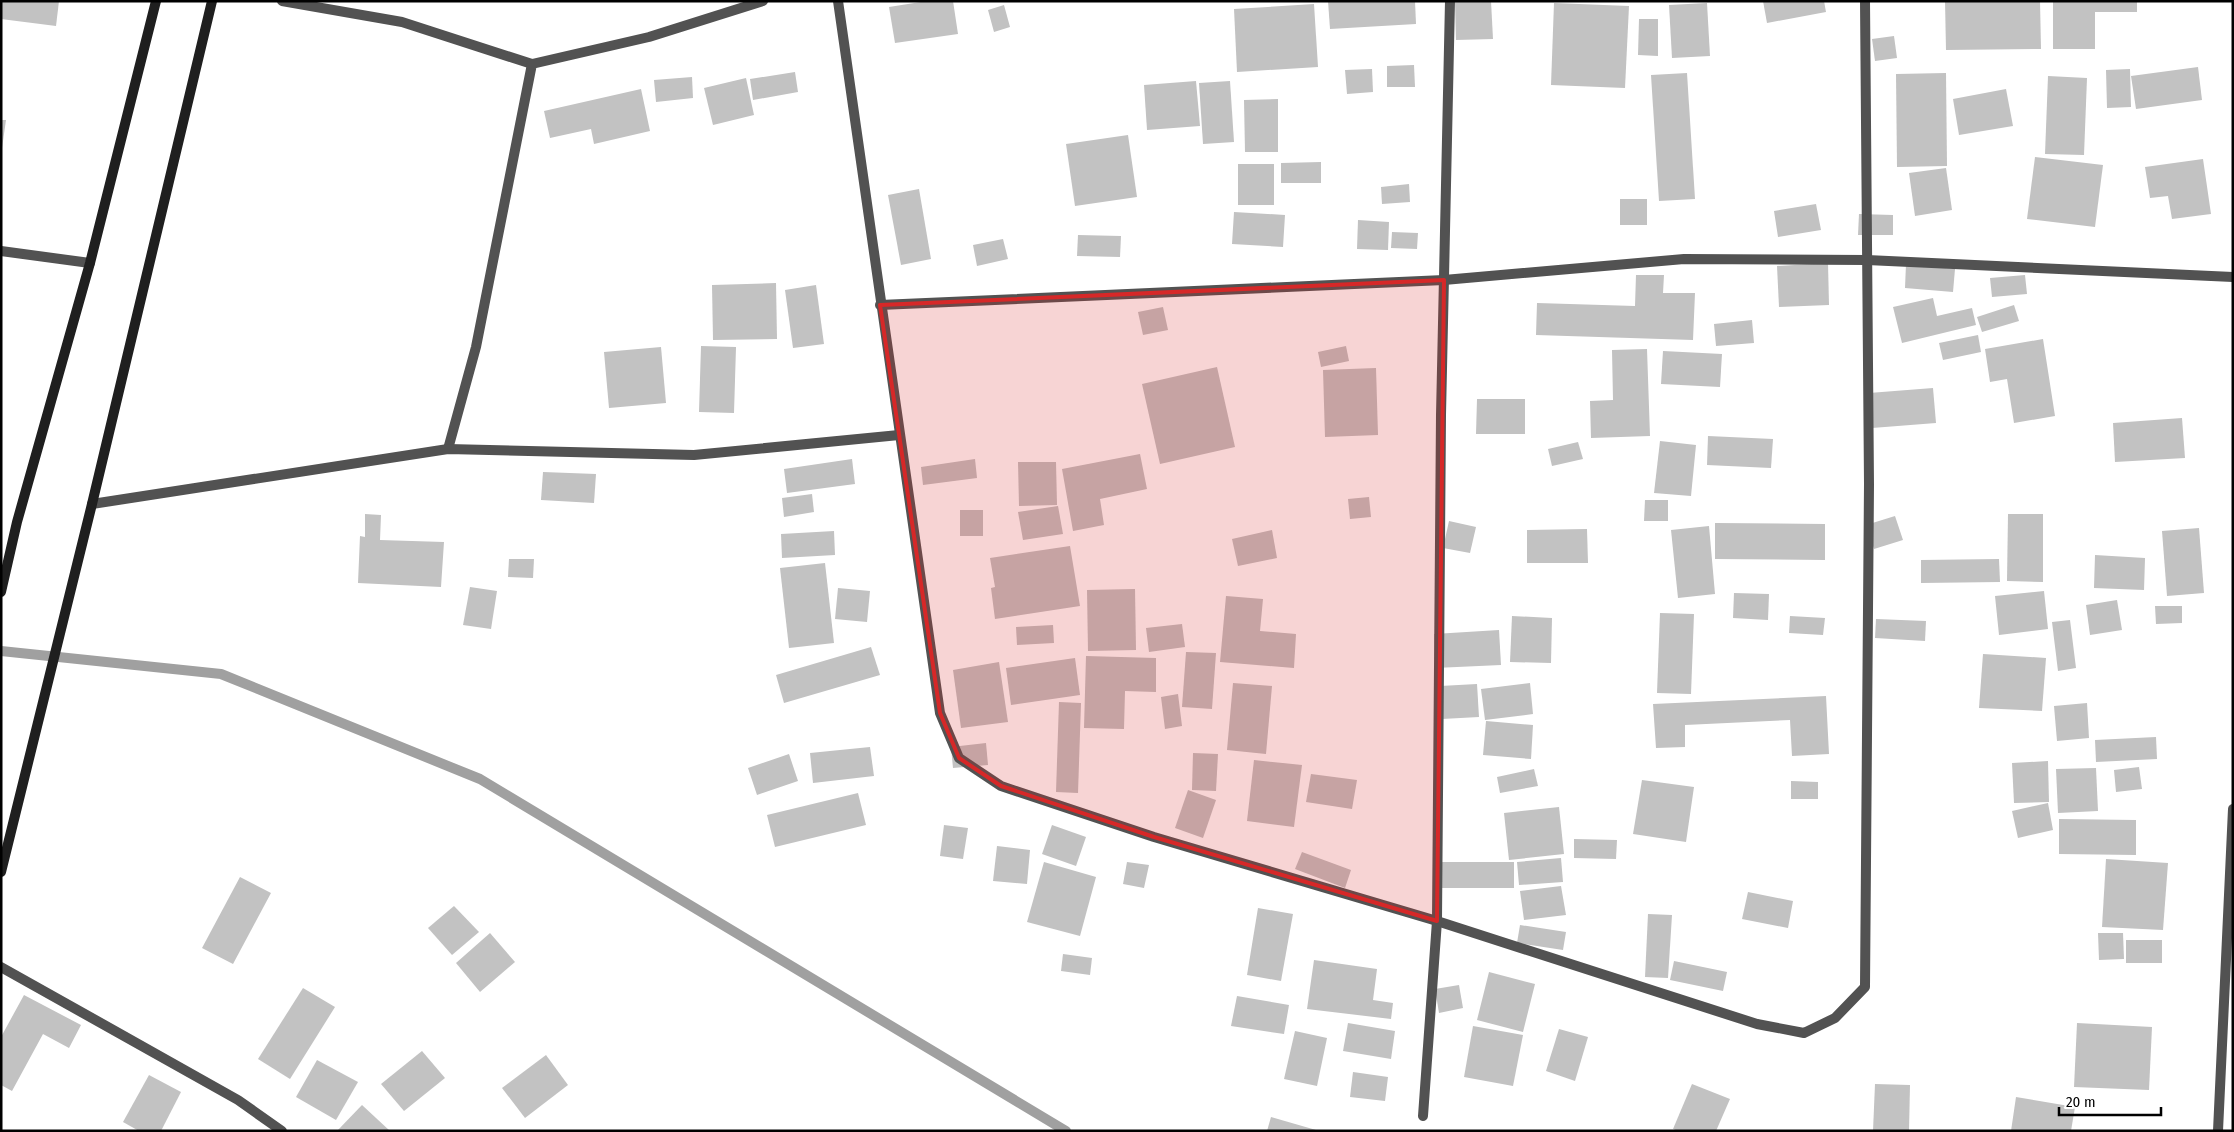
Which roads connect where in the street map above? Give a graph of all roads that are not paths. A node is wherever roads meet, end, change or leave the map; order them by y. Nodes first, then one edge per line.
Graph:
1 (156, 1) edge
2 (212, 1) edge
3 (282, 1) edge
4 (764, 1) edge
5 (838, 1) edge
6 (1450, 1) edge
7 (1865, 1) edge
8 (532, 64) junction
9 (1, 251) edge
10 (1867, 260) junction
11 (90, 263) junction
12 (2233, 277) edge
13 (1444, 280) junction
14 (880, 305) junction
15 (899, 434) junction
16 (448, 450) junction
17 (92, 504) junction
18 (1, 592) edge
19 (2233, 809) edge
20 (1, 872) edge
21 (1437, 921) junction
22 (1, 967) edge
23 (1423, 1116) dead end
24 (282, 1131) edge
25 (2218, 1131) edge

1 - 11 main road
2 - 17 main road
3 - 8 street
4 - 8 street
5 - 14 street
6 - 13 street
7 - 10 street
8 - 16 street
9 - 11 street
10 - 12 street
10 - 13 street
10 - 21 street
11 - 18 main road
13 - 14 street
13 - 21 street
14 - 15 street
15 - 16 street
15 - 21 street
16 - 17 street
17 - 20 main road
19 - 25 street
21 - 23 street
22 - 24 street

